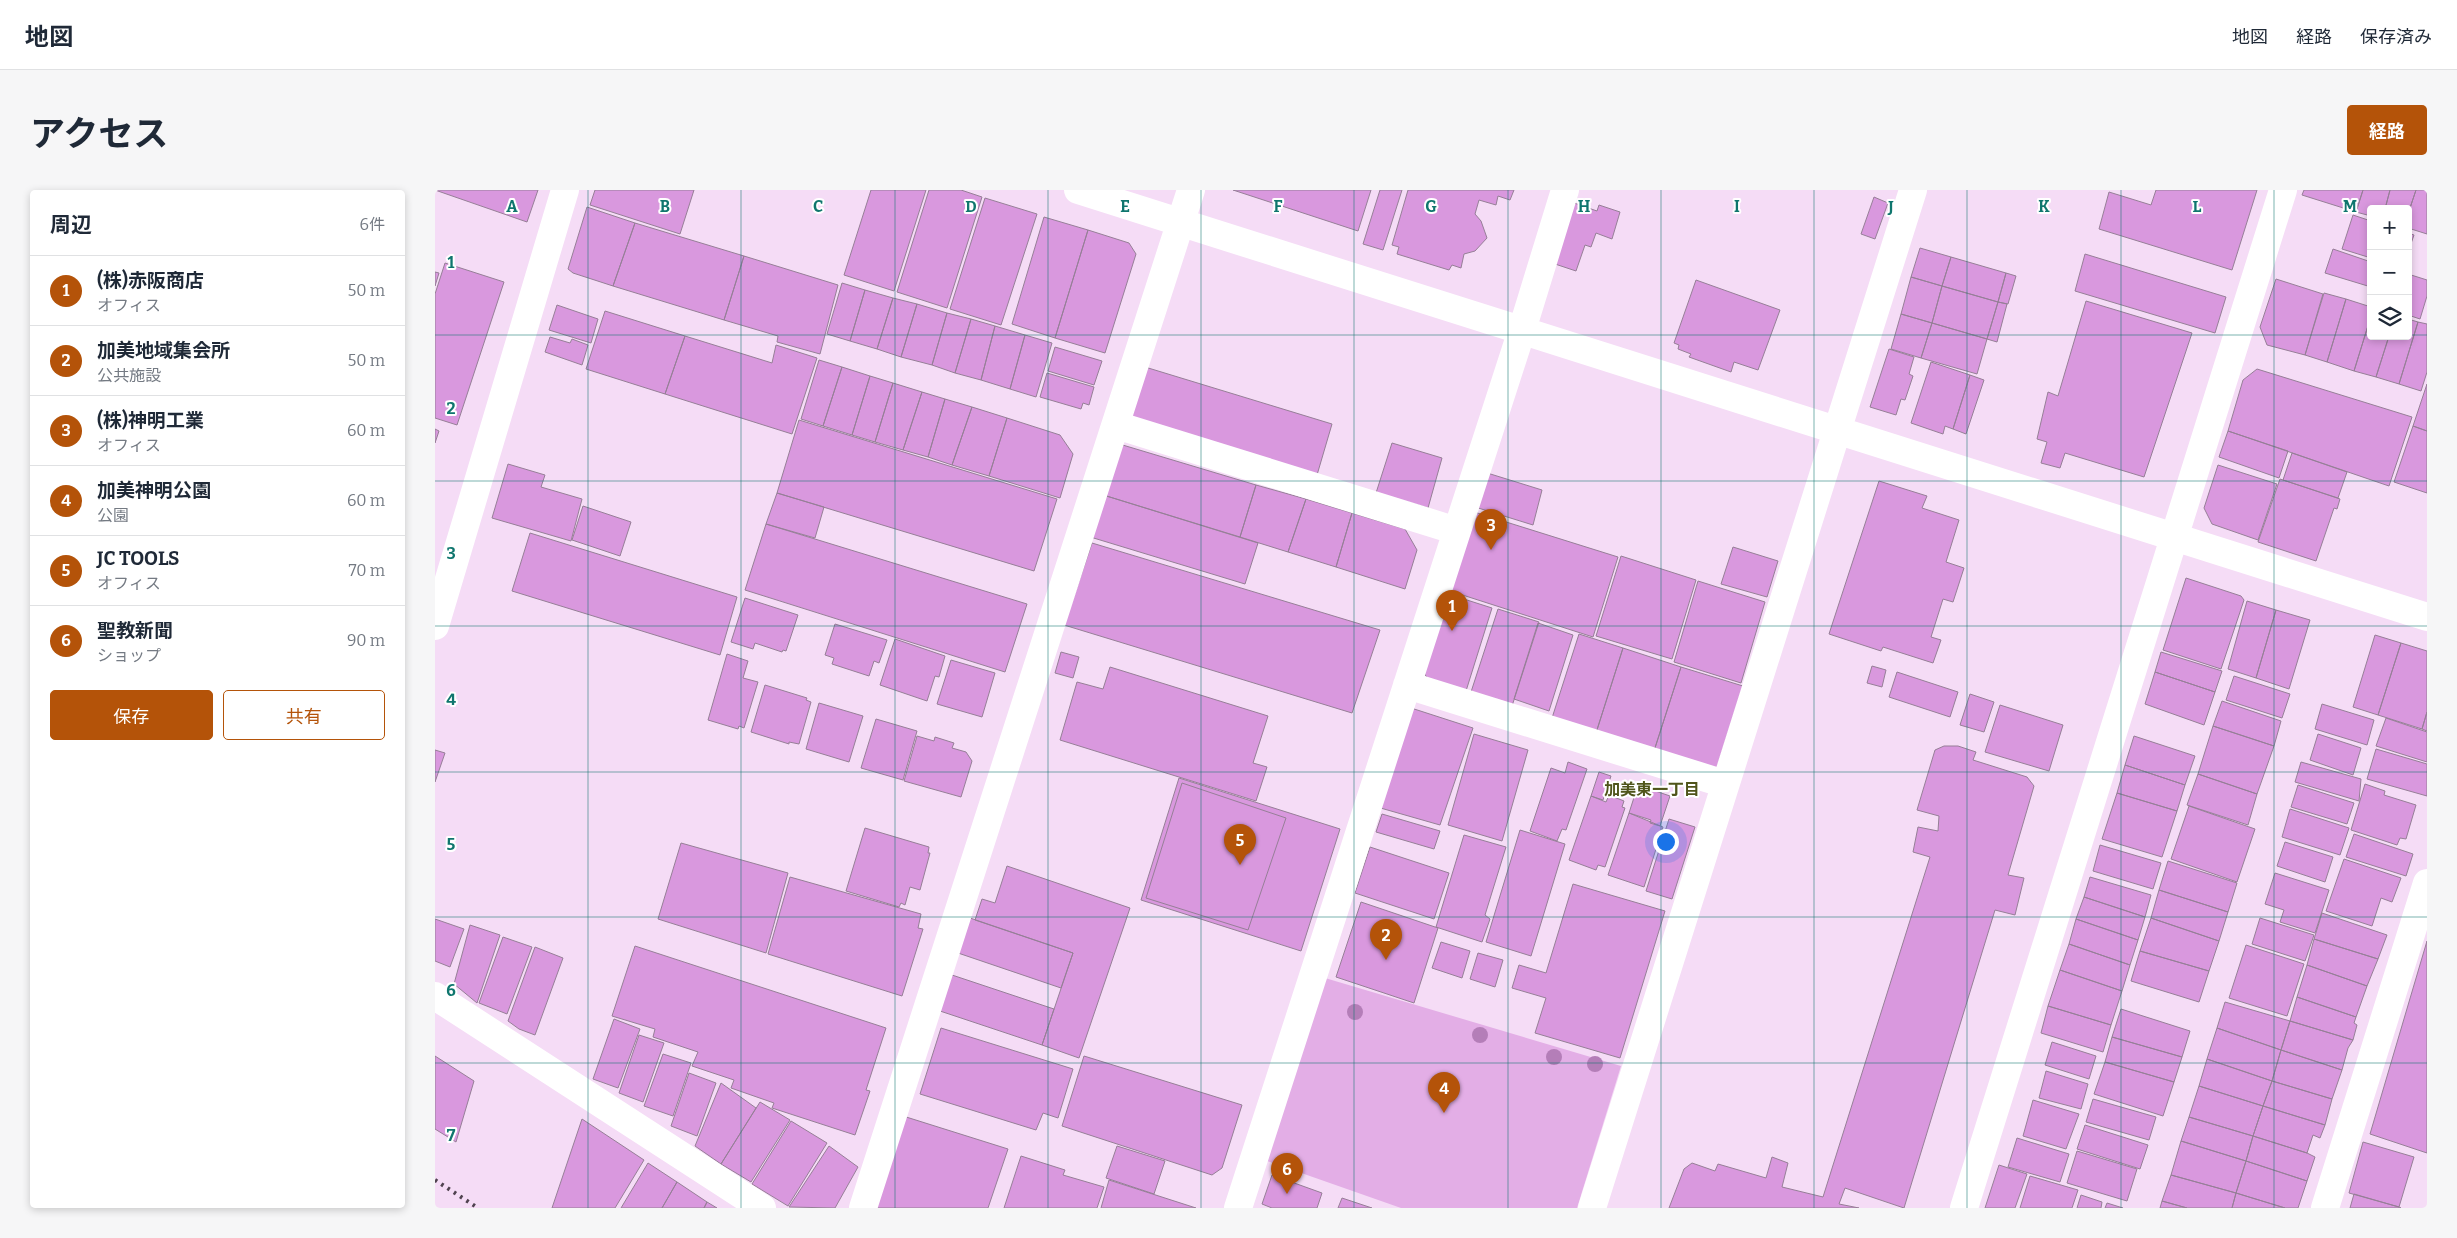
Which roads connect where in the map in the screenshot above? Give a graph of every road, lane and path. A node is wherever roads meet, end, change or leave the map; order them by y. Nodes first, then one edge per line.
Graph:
1 (565, 190) edge
2 (1079, 190) edge
3 (1191, 190) edge
4 (1565, 190) edge
5 (1913, 190) edge
6 (2283, 190) edge
7 (1181, 222) junction
8 (1522, 330) junction
9 (1116, 426) junction
10 (1837, 430) junction
11 (1457, 531) junction
12 (2175, 538) junction
13 (2427, 617) edge
14 (435, 626) edge
15 (1407, 685) junction
16 (1725, 784) junction
17 (2427, 883) edge
18 (435, 996) edge
19 (762, 1208) edge
20 (863, 1208) edge
21 (1238, 1208) edge
22 (1592, 1208) edge
23 (1964, 1208) edge
24 (2325, 1208) edge

1 - 14 street
2 - 7 street
3 - 7 street
4 - 8 street
5 - 10 street
6 - 12 street
7 - 8 street
7 - 9 street
8 - 10 street
8 - 11 street
9 - 11 street
9 - 20 street
10 - 12 street
10 - 16 street
11 - 15 street
12 - 13 street
12 - 23 street
15 - 16 street
15 - 21 street
16 - 22 street
17 - 24 street
18 - 19 street

